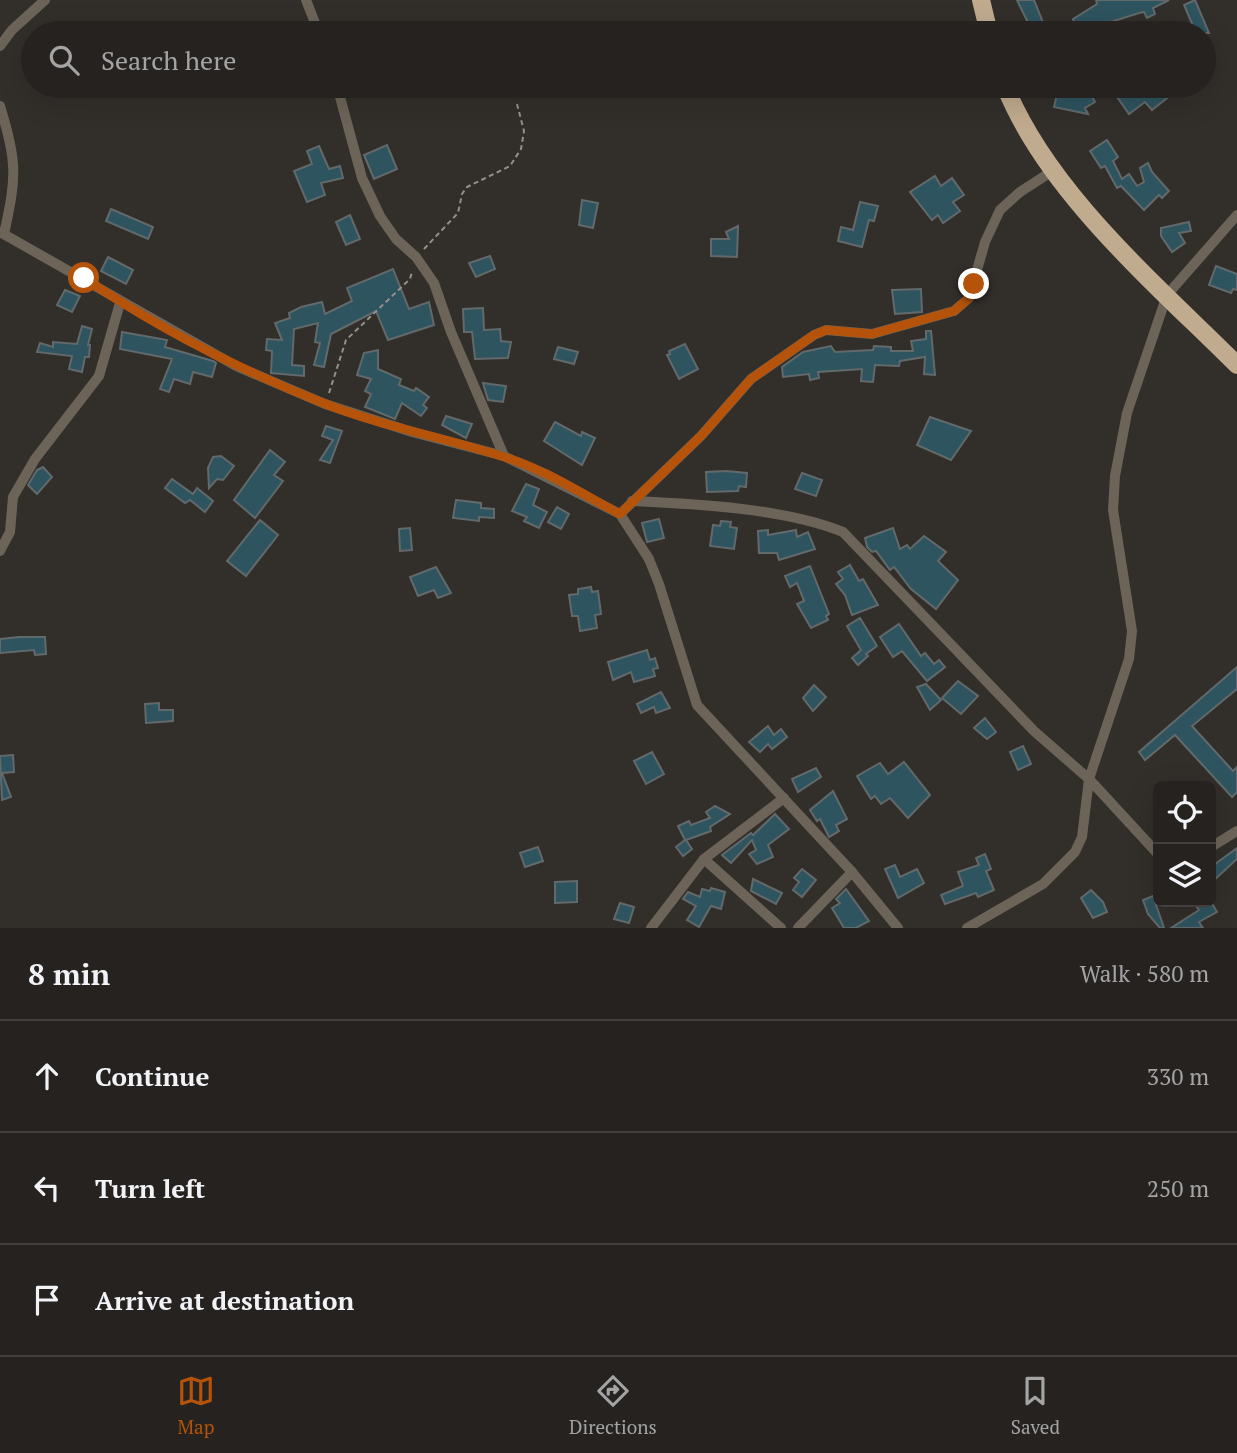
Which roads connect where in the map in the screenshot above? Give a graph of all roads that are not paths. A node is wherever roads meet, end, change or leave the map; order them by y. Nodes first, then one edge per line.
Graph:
1 (46, 0) edge
2 (306, 0) edge
3 (981, 0) edge
4 (22, 21) edge
5 (314, 21) edge
6 (986, 21) edge
7 (21, 22) edge
8 (0, 47) edge
9 (340, 98) edge
10 (1010, 98) edge
11 (0, 106) edge
12 (1054, 170) junction
13 (1237, 215) edge
14 (2, 233) edge
15 (1167, 295) junction
16 (120, 303) junction
17 (1237, 365) edge
18 (504, 456) junction
19 (632, 500) junction
20 (620, 514) junction
21 (0, 551) edge
22 (1089, 779) junction
23 (784, 798) junction
24 (1237, 831) edge
25 (1214, 844) edge
26 (1153, 849) edge
27 (704, 859) junction
28 (852, 872) junction
29 (651, 928) edge
30 (781, 928) edge
31 (798, 928) edge
32 (898, 928) edge
33 (967, 928) edge

1 - 4 street
2 - 5 street
3 - 6 highway
7 - 8 street
9 - 18 street
10 - 12 highway
11 - 14 street
12 - 15 highway
12 - 19 street
13 - 15 street
14 - 16 street
15 - 17 highway
15 - 22 street
16 - 18 street
16 - 21 street
18 - 20 street
19 - 20 street
19 - 22 street
20 - 23 street
22 - 26 street
22 - 33 street
23 - 27 street
23 - 28 street
24 - 25 street
27 - 29 street
27 - 30 street
28 - 31 street
28 - 32 street

